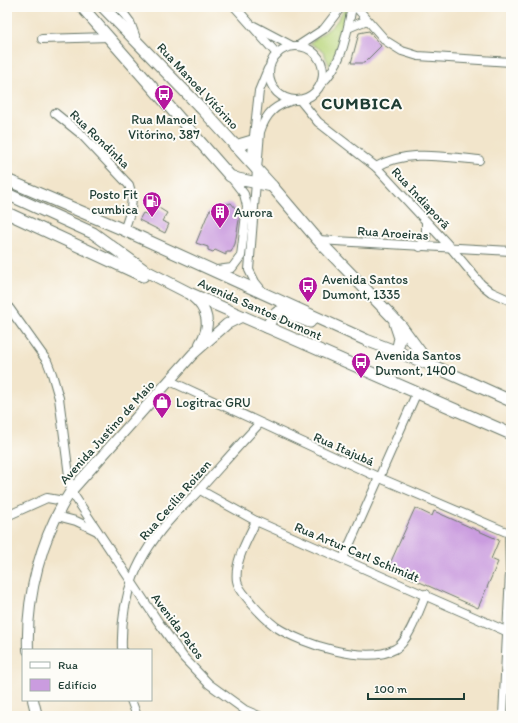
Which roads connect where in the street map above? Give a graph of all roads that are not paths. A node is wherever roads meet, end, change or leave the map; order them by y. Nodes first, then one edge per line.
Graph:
1 (82, 7) edge
2 (103, 7) edge
3 (118, 7) edge
4 (235, 7) edge
5 (341, 7) edge
6 (352, 7) edge
7 (356, 7) edge
8 (367, 20) junction
9 (252, 25) junction
10 (348, 28) junction
11 (110, 37) junction
12 (42, 39) dead end
13 (138, 42) junction
14 (295, 46) junction
15 (277, 54) junction
16 (511, 62) edge
17 (270, 64) junction
18 (320, 85) junction
19 (314, 93) junction
20 (297, 100) junction
21 (55, 113) dead end
22 (310, 114) junction
23 (252, 141) junction
24 (235, 146) junction
25 (479, 160) dead end
26 (255, 167) junction
27 (376, 167) junction
28 (230, 176) junction
29 (7, 180) edge
30 (256, 183) junction
31 (272, 186) junction
32 (7, 194) edge
33 (7, 213) edge
34 (426, 222) junction
35 (124, 230) junction
36 (318, 240) junction
37 (346, 242) junction
38 (420, 247) junction
39 (451, 248) junction
40 (511, 251) edge
41 (332, 254) junction
42 (214, 270) junction
43 (164, 281) junction
44 (189, 293) junction
45 (264, 293) junction
46 (511, 302) edge
47 (7, 305) edge
48 (243, 316) junction
49 (393, 319) junction
50 (267, 327) junction
51 (366, 340) junction
52 (397, 351) junction
53 (193, 354) junction
54 (429, 364) junction
55 (170, 381) junction
56 (417, 392) junction
57 (511, 401) edge
58 (259, 424) junction
59 (511, 434) edge
60 (380, 478) junction
61 (200, 490) junction
62 (71, 491) junction
63 (64, 501) junction
64 (7, 516) edge
65 (57, 516) junction
66 (256, 521) junction
67 (98, 531) junction
68 (510, 533) edge
69 (343, 559) junction
70 (511, 573) edge
71 (131, 582) junction
72 (426, 594) junction
73 (508, 632) junction
74 (28, 649) edge
75 (122, 649) edge
76 (33, 701) edge
77 (131, 701) edge
78 (37, 716) edge
79 (137, 716) edge
80 (259, 716) edge
81 (503, 716) edge

1 - 11 main road
2 - 13 main road, Rua Manoel Vitórino
3 - 13 street
4 - 9 street
5 - 14 street
6 - 10 street
7 - 8 street
8 - 10 street
8 - 16 street
9 - 14 street
9 - 15 street
10 - 18 street
11 - 12 street
11 - 28 main road
13 - 24 main road, Rua Manoel Vitórino
14 - 15 street
14 - 18 street
15 - 17 street
17 - 20 street
17 - 23 street
18 - 19 street
19 - 20 street
19 - 22 street
20 - 22 street, Rua Indiaporã
20 - 26 street
21 - 35 street, Rua Rondinha
22 - 27 street, Rua Indiaporã
23 - 24 main road
23 - 26 street
24 - 26 main road, Rua Manoel Vitórino
25 - 27 street
26 - 30 street
26 - 31 main road, Rua Manoel Vitórino
27 - 34 street, Rua Indiaporã
28 - 30 main road
28 - 42 street
29 - 35 main road, Avenida Santos Dumont
30 - 31 main road
30 - 45 street
31 - 36 main road, Rua Manoel Vitórino
32 - 43 main road, Avenida Santos Dumont
33 - 43 main road
34 - 38 street
34 - 39 street, Rua Indiaporã
35 - 42 main road, Avenida Santos Dumont
36 - 37 street, Rua Aroeiras
36 - 41 main road, Rua Manoel Vitórino
37 - 38 street, Rua Aroeiras
37 - 41 street, Rua Aroeiras
38 - 39 street, Rua Aroeiras
39 - 40 street, Rua Aroeiras
39 - 46 street, Rua Indiaporã
41 - 49 main road, Rua Manoel Vitórino
42 - 45 main road, Avenida Santos Dumont
43 - 44 main road, Avenida Santos Dumont
44 - 48 main road, Avenida Santos Dumont
44 - 53 street, Avenida Justino de Maio
45 - 51 main road, Avenida Santos Dumont
47 - 62 street, Avenida Patos
48 - 50 main road, Avenida Santos Dumont
48 - 53 street, Avenida Justino de Maio
49 - 52 main road, Rua Manoel Vitórino
49 - 54 main road, Rua Manoel Vitórino
50 - 51 main road
50 - 56 main road, Avenida Santos Dumont
51 - 52 main road, Avenida Santos Dumont
52 - 54 main road, Avenida Santos Dumont
53 - 55 street, Avenida Justino de Maio
54 - 57 main road, Avenida Santos Dumont
55 - 58 street, Rua Itajubá
55 - 62 street, Avenida Justino de Maio
56 - 59 main road, Avenida Santos Dumont
56 - 60 street
58 - 60 street, Rua Itajubá
58 - 61 street, Rua Cecília Roizen
60 - 68 street, Rua Itajubá
60 - 69 street
61 - 66 street, Rua Artur Carl Schimidt
61 - 71 street, Rua Cecília Roizen
62 - 63 street, Avenida Justino de Maio
62 - 67 street, Avenida Patos
63 - 64 street
63 - 65 street, Avenida Justino de Maio
65 - 67 street
65 - 74 street, Avenida Justino de Maio
66 - 69 street, Rua Artur Carl Schimidt
66 - 72 street
67 - 71 street, Avenida Patos
68 - 70 street
69 - 72 street, Rua Artur Carl Schimidt
70 - 73 street
71 - 75 street, Rua Cecília Roizen
71 - 80 street, Avenida Patos
72 - 73 street, Rua Artur Carl Schimidt
73 - 81 street
76 - 78 street
77 - 79 street

